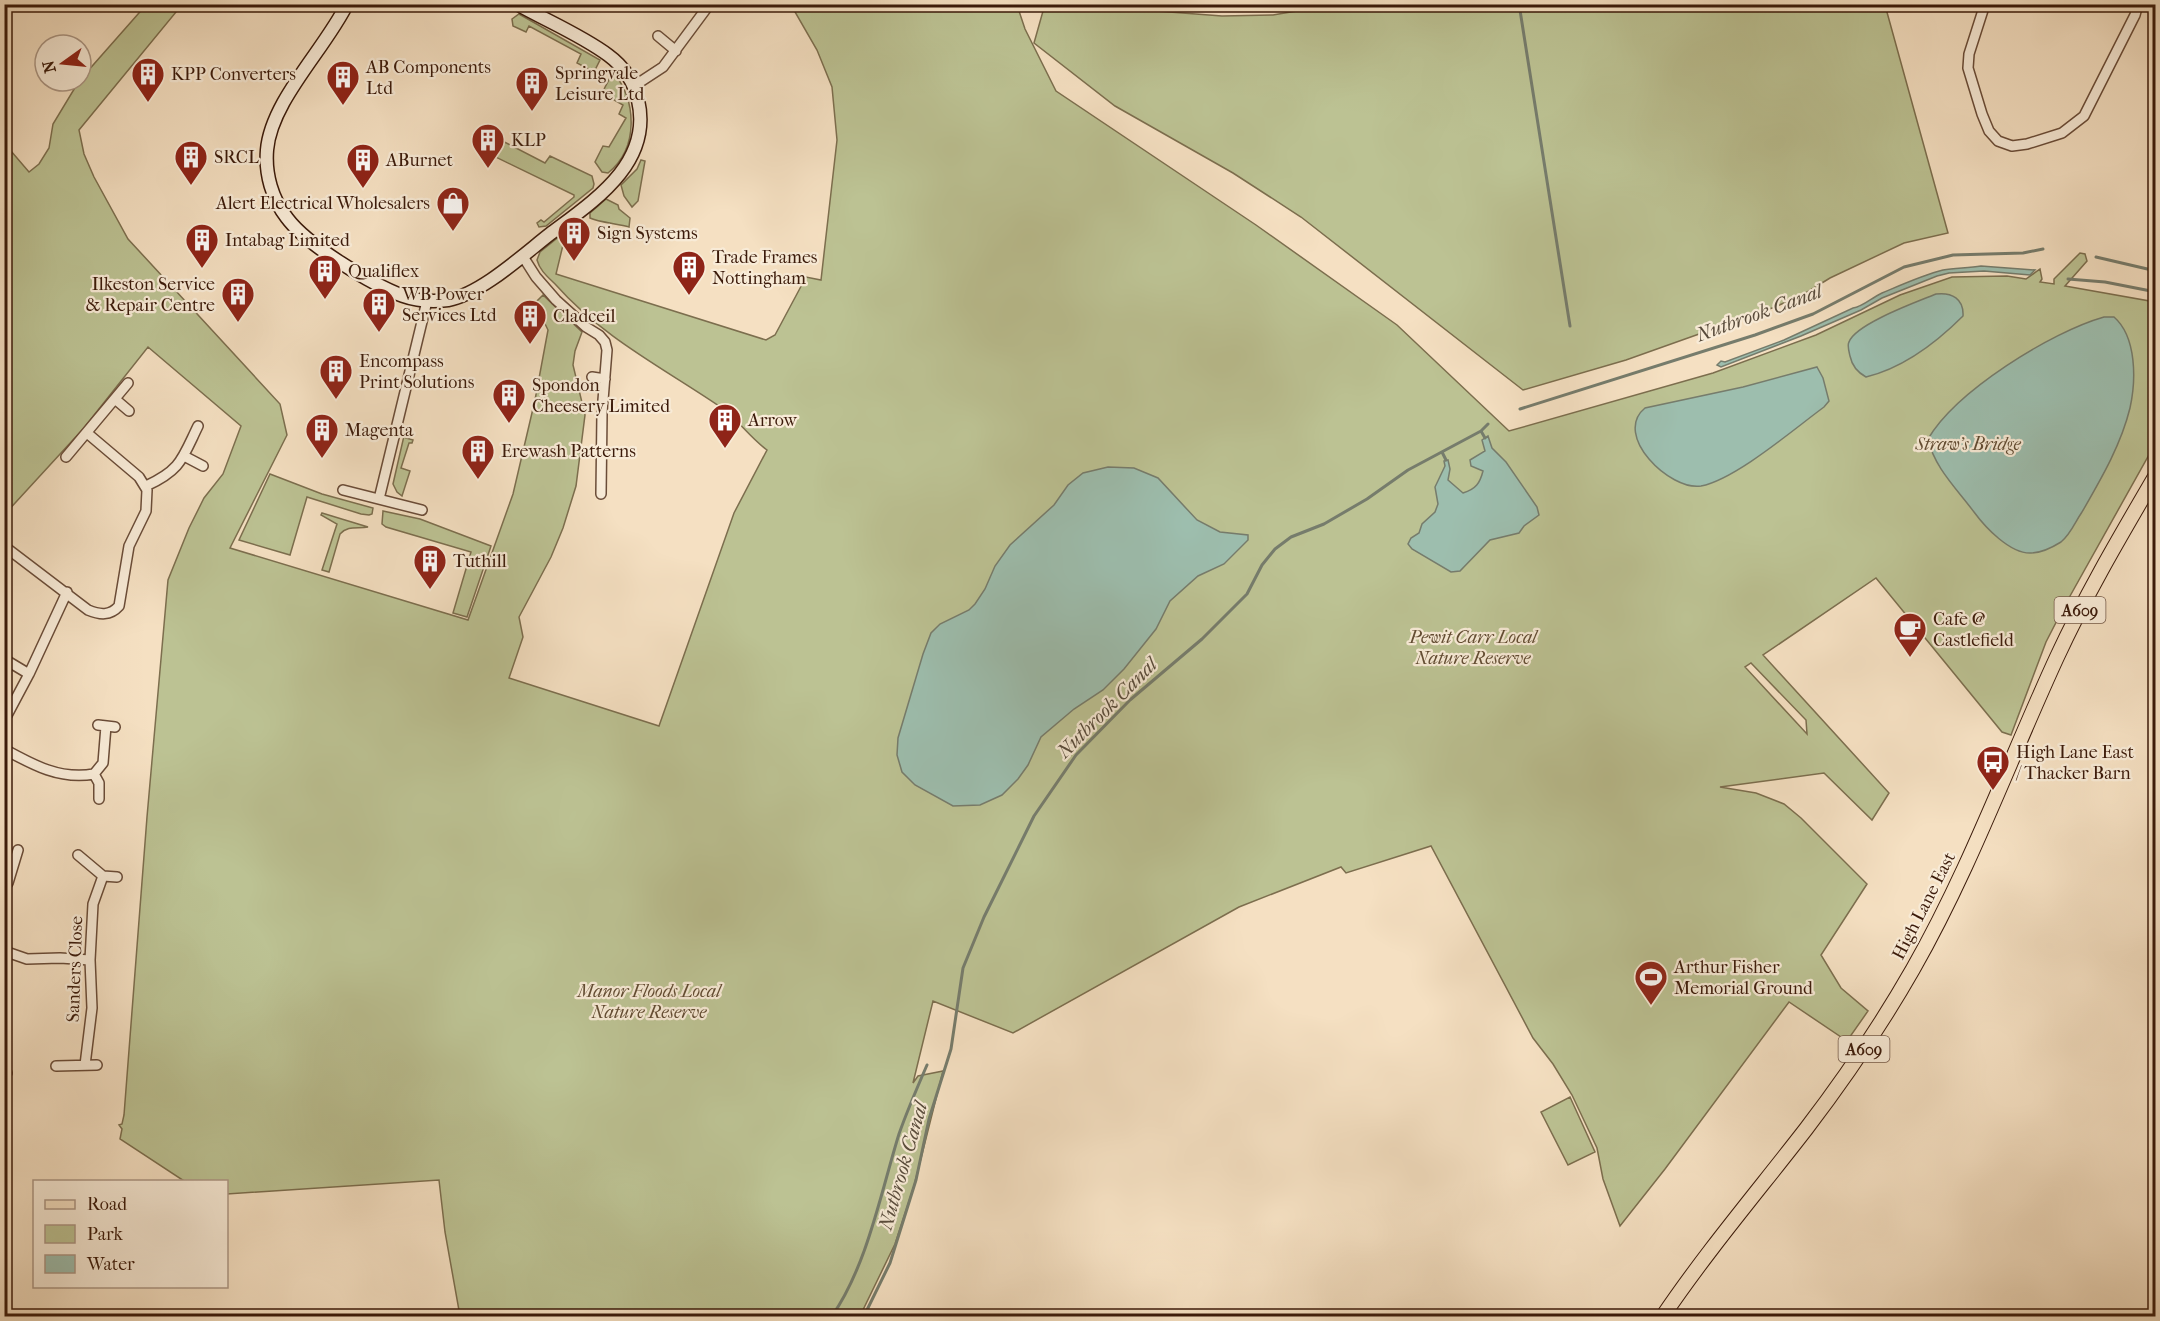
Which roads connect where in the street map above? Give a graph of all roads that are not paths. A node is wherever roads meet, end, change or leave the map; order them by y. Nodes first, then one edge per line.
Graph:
1 (348, 4) edge
2 (517, 4) edge
3 (1985, 4) edge
4 (2138, 4) edge
5 (534, 9) edge
6 (706, 9) dead end
7 (658, 36) dead end
8 (676, 51) junction
9 (634, 86) junction
10 (522, 255) junction
11 (427, 301) junction
12 (592, 377) dead end
13 (605, 379) junction
14 (128, 383) dead end
15 (115, 399) junction
16 (129, 411) dead end
17 (198, 426) dead end
18 (87, 433) junction
19 (184, 456) junction
20 (66, 457) dead end
21 (203, 466) dead end
22 (2156, 475) edge
23 (146, 486) junction
24 (343, 490) dead end
25 (601, 494) dead end
26 (380, 499) junction
27 (422, 510) dead end
28 (4, 546) edge
29 (67, 592) junction
30 (4, 659) edge
31 (29, 674) junction
32 (4, 722) edge
33 (106, 726) dead end
34 (4, 749) edge
35 (94, 774) junction
36 (99, 799) dead end
37 (18, 850) dead end
38 (78, 855) dead end
39 (4, 857) edge
40 (14, 861) junction
41 (103, 876) junction
42 (117, 877) dead end
43 (8, 883) dead end
44 (4, 951) edge
45 (90, 960) junction
46 (85, 1065) junction
47 (97, 1065) dead end
48 (56, 1066) dead end
49 (1663, 1317) edge

1 - 11 street
2 - 5 street
3 - 4 street
5 - 9 street
6 - 8 street
7 - 8 street
8 - 9 street
9 - 10 street
10 - 11 street
10 - 13 street
11 - 26 street
12 - 13 street
13 - 25 street
14 - 15 street
15 - 16 street
15 - 18 street
17 - 19 street
18 - 20 street
18 - 23 street
19 - 21 street
19 - 23 street
22 - 49 main road, High Lane East / A609
23 - 29 street
24 - 26 street
26 - 27 street
28 - 29 street
29 - 31 street
30 - 31 street
31 - 32 street
33 - 35 street
34 - 35 street
35 - 36 street
37 - 40 street
38 - 41 street
39 - 40 street
40 - 43 street
41 - 42 street
41 - 45 street, Sanders Close
44 - 45 street
45 - 46 street, Sanders Close
46 - 47 street
46 - 48 street

